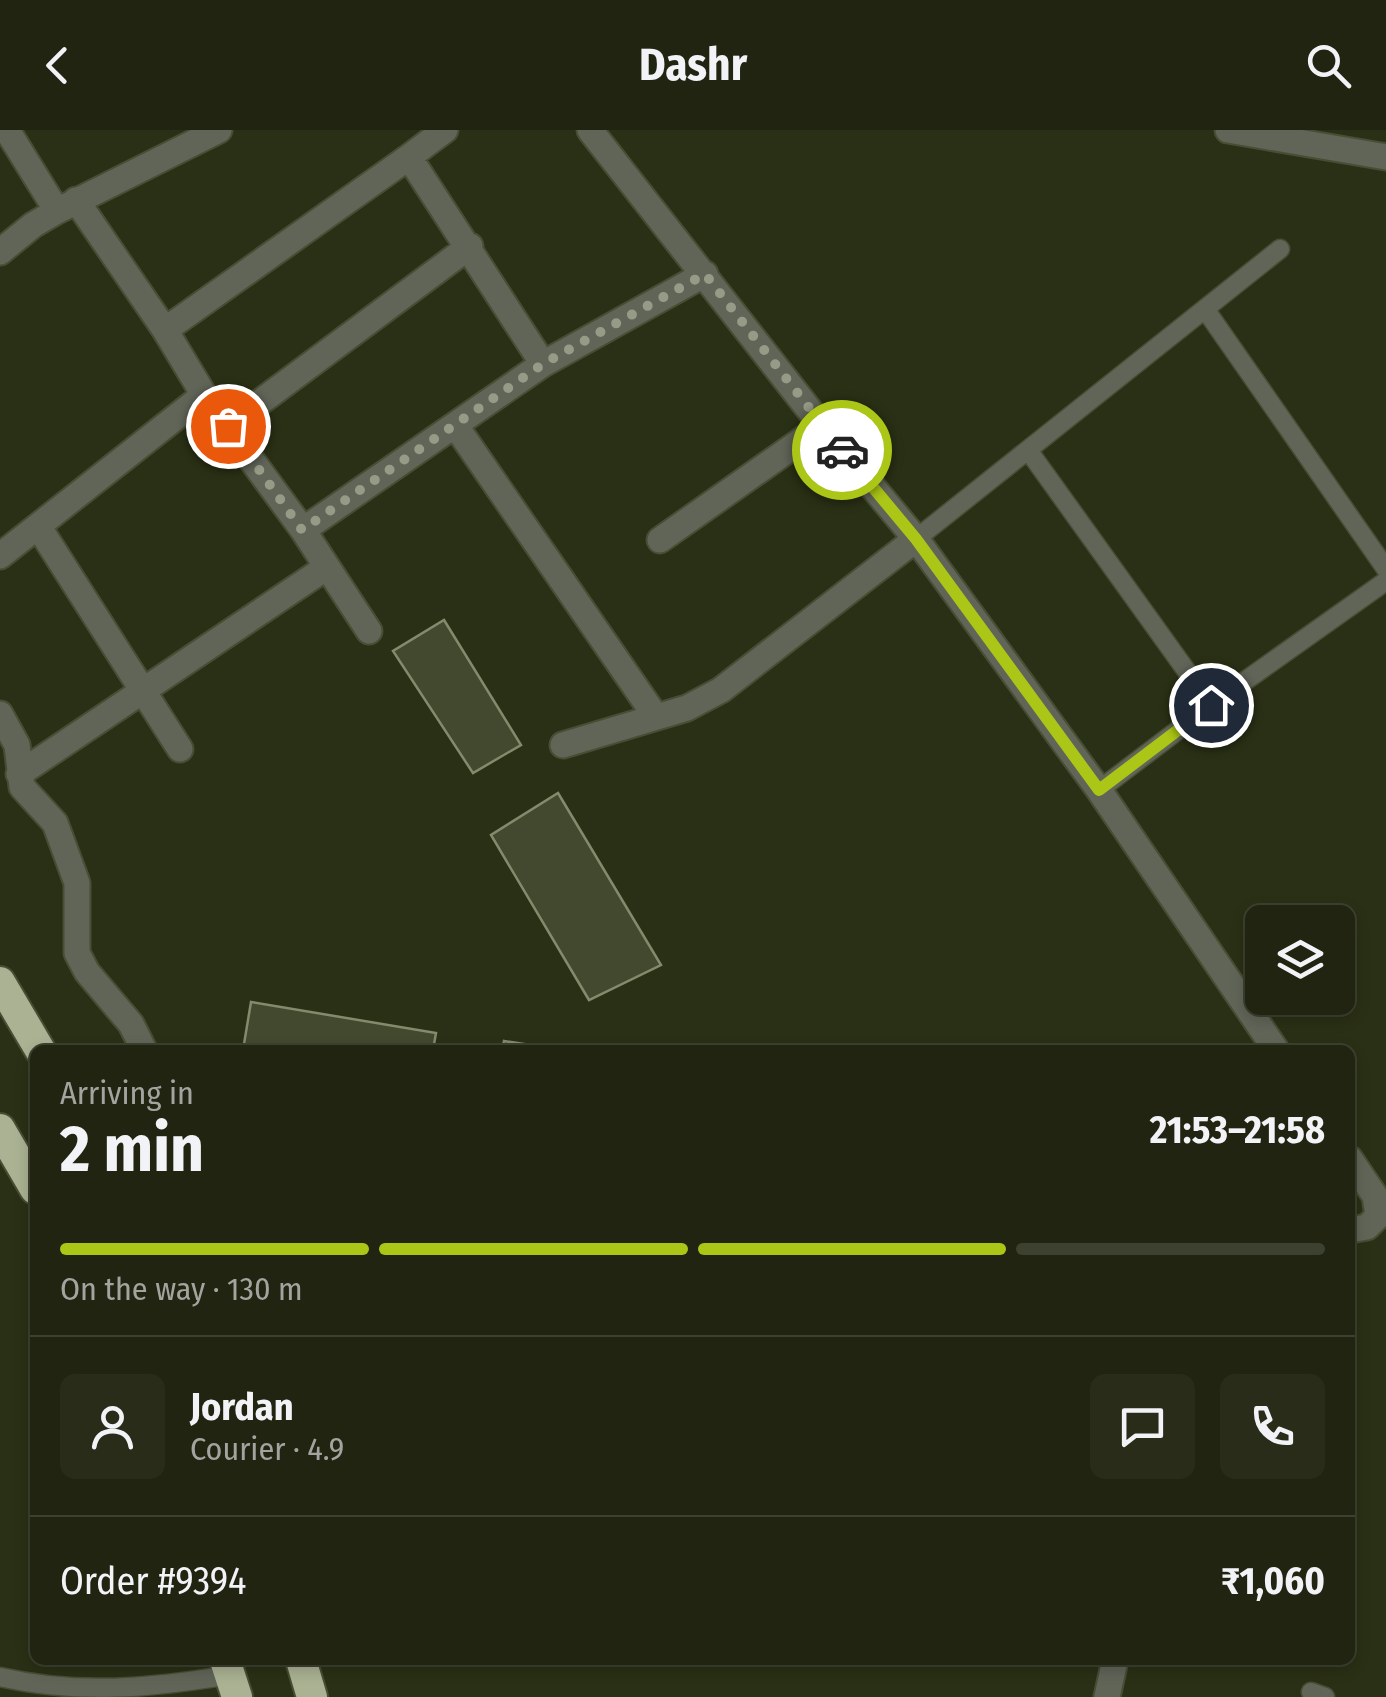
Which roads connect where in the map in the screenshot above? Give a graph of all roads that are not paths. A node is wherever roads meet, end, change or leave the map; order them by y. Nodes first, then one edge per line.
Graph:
1 (7, 130) edge
2 (219, 130) edge
3 (444, 130) edge
4 (590, 130) edge
5 (1228, 130) edge
6 (1285, 134) edge
7 (409, 157) junction
8 (1386, 157) edge
9 (67, 206) junction
10 (470, 246) junction
11 (1280, 249) dead end
12 (0, 252) edge
13 (705, 274) junction
14 (1205, 308) junction
15 (165, 330) junction
16 (543, 364) junction
17 (204, 396) junction
18 (455, 425) junction
19 (228, 426) junction
20 (822, 426) junction
21 (1028, 450) junction
22 (38, 526) junction
23 (302, 530) junction
24 (916, 539) junction
25 (660, 540) dead end
26 (0, 556) edge
27 (327, 566) junction
28 (1386, 568) edge
29 (1386, 581) edge
30 (370, 632) dead end
31 (143, 691) junction
32 (1211, 705) junction
33 (0, 714) edge
34 (656, 717) junction
35 (563, 744) dead end
36 (180, 750) dead end
37 (19, 774) junction
38 (1099, 790) junction
39 (0, 982) edge
40 (37, 1045) edge
41 (142, 1045) edge
42 (1273, 1045) edge
43 (0, 1130) edge
44 (1355, 1166) edge
45 (30, 1181) edge
46 (1382, 1219) edge
47 (1355, 1229) edge
48 (303, 1665) edge
49 (1114, 1665) edge
50 (0, 1677) edge
51 (231, 1677) edge
52 (312, 1697) edge
53 (1107, 1697) edge

1 - 9 street
2 - 9 street
3 - 7 street
4 - 13 street
5 - 6 street
6 - 8 street
7 - 10 street
7 - 15 street
9 - 12 street
9 - 15 street
10 - 16 street
10 - 19 street
11 - 14 lane
13 - 16 street
13 - 20 street
14 - 21 lane
14 - 28 lane
15 - 17 street
16 - 18 street
17 - 19 street
17 - 22 street
18 - 23 street
18 - 34 street
19 - 23 street
20 - 24 street
20 - 25 street
21 - 24 lane
21 - 32 lane
22 - 26 street
22 - 31 street
23 - 27 street
24 - 34 street
24 - 38 street
27 - 30 street
27 - 31 street
29 - 32 lane
31 - 36 street
31 - 37 street
32 - 38 lane
33 - 37 street
34 - 35 street
37 - 41 street
38 - 42 street
39 - 40 highway
43 - 45 highway
44 - 46 street
46 - 47 street
48 - 52 highway
49 - 53 street
50 - 51 lane

